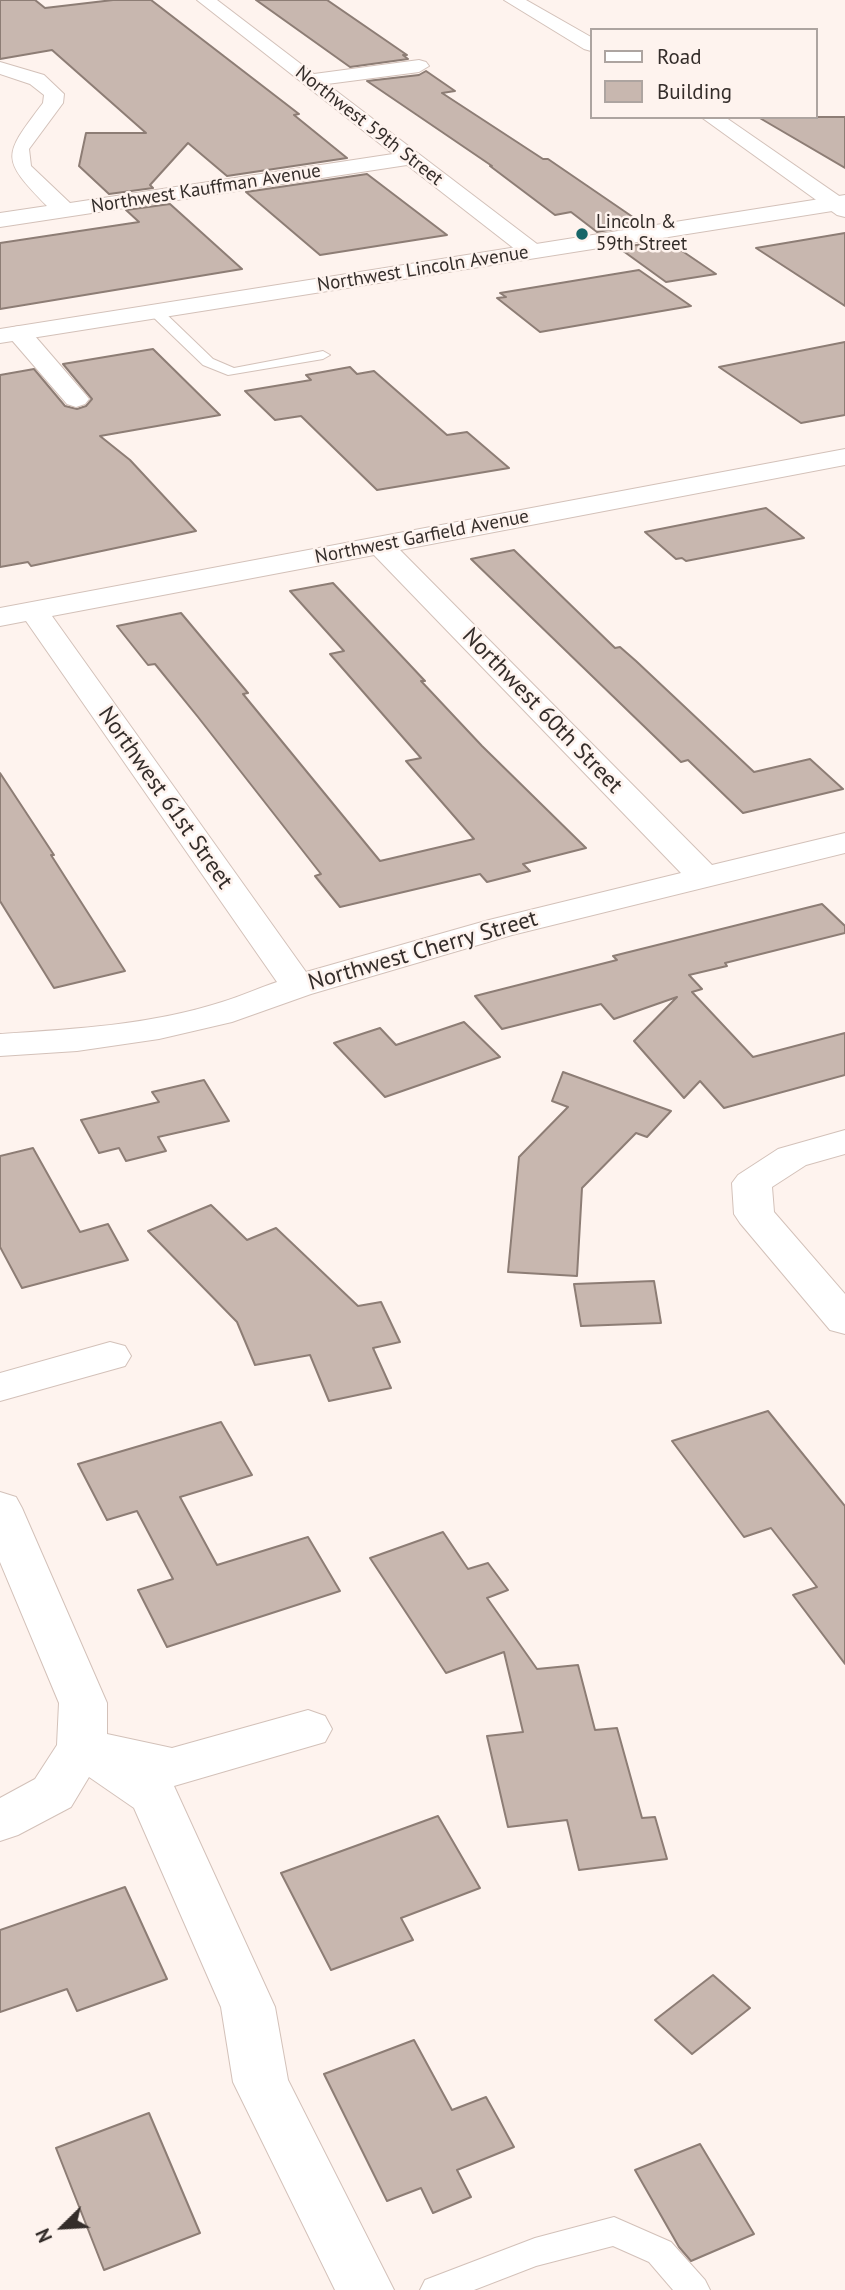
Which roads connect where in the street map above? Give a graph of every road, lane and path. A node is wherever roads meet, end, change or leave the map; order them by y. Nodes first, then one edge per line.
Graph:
1 (206, 0) edge
2 (513, 0) edge
3 (590, 44) edge
4 (419, 66) dead end
5 (0, 68) edge
6 (310, 80) junction
7 (714, 119) edge
8 (411, 158) junction
9 (841, 205) edge
10 (65, 210) junction
11 (0, 220) edge
12 (533, 252) junction
13 (156, 312) junction
14 (10, 335) edge
15 (323, 355) dead end
16 (76, 399) dead end
17 (845, 457) edge
18 (380, 544) junction
19 (33, 611) junction
20 (0, 617) edge
21 (845, 844) edge
22 (704, 877) junction
23 (298, 986) junction
24 (0, 1045) edge
25 (845, 1142) edge
26 (845, 1320) edge
27 (110, 1356) dead end
28 (0, 1387) edge
29 (0, 1508) edge
30 (308, 1729) dead end
31 (82, 1748) junction
32 (0, 1821) edge
33 (365, 2290) edge
34 (436, 2290) edge
35 (694, 2290) edge

1 - 6 street, Northwest 59th Street
2 - 3 street
4 - 6 street
5 - 10 street
6 - 8 street, Northwest 59th Street
7 - 9 street
8 - 10 street, Northwest Kauffman Avenue
8 - 12 street, Northwest 59th Street
9 - 12 street, Northwest Lincoln Avenue
10 - 11 street, Northwest Kauffman Avenue
12 - 13 street, Northwest Lincoln Avenue
13 - 14 street, Northwest Lincoln Avenue
13 - 15 lane
14 - 16 street
17 - 18 street, Northwest Garfield Avenue
18 - 19 street, Northwest Garfield Avenue
18 - 22 street, Northwest 60th Street
19 - 20 street, Northwest Garfield Avenue
19 - 23 street, Northwest 61st Street
21 - 22 street, Northwest Cherry Street
22 - 23 street, Northwest Cherry Street
23 - 24 street, Northwest Cherry Street
25 - 26 street
27 - 28 street
29 - 31 street
30 - 31 street
31 - 32 street
31 - 33 street
34 - 35 lane

